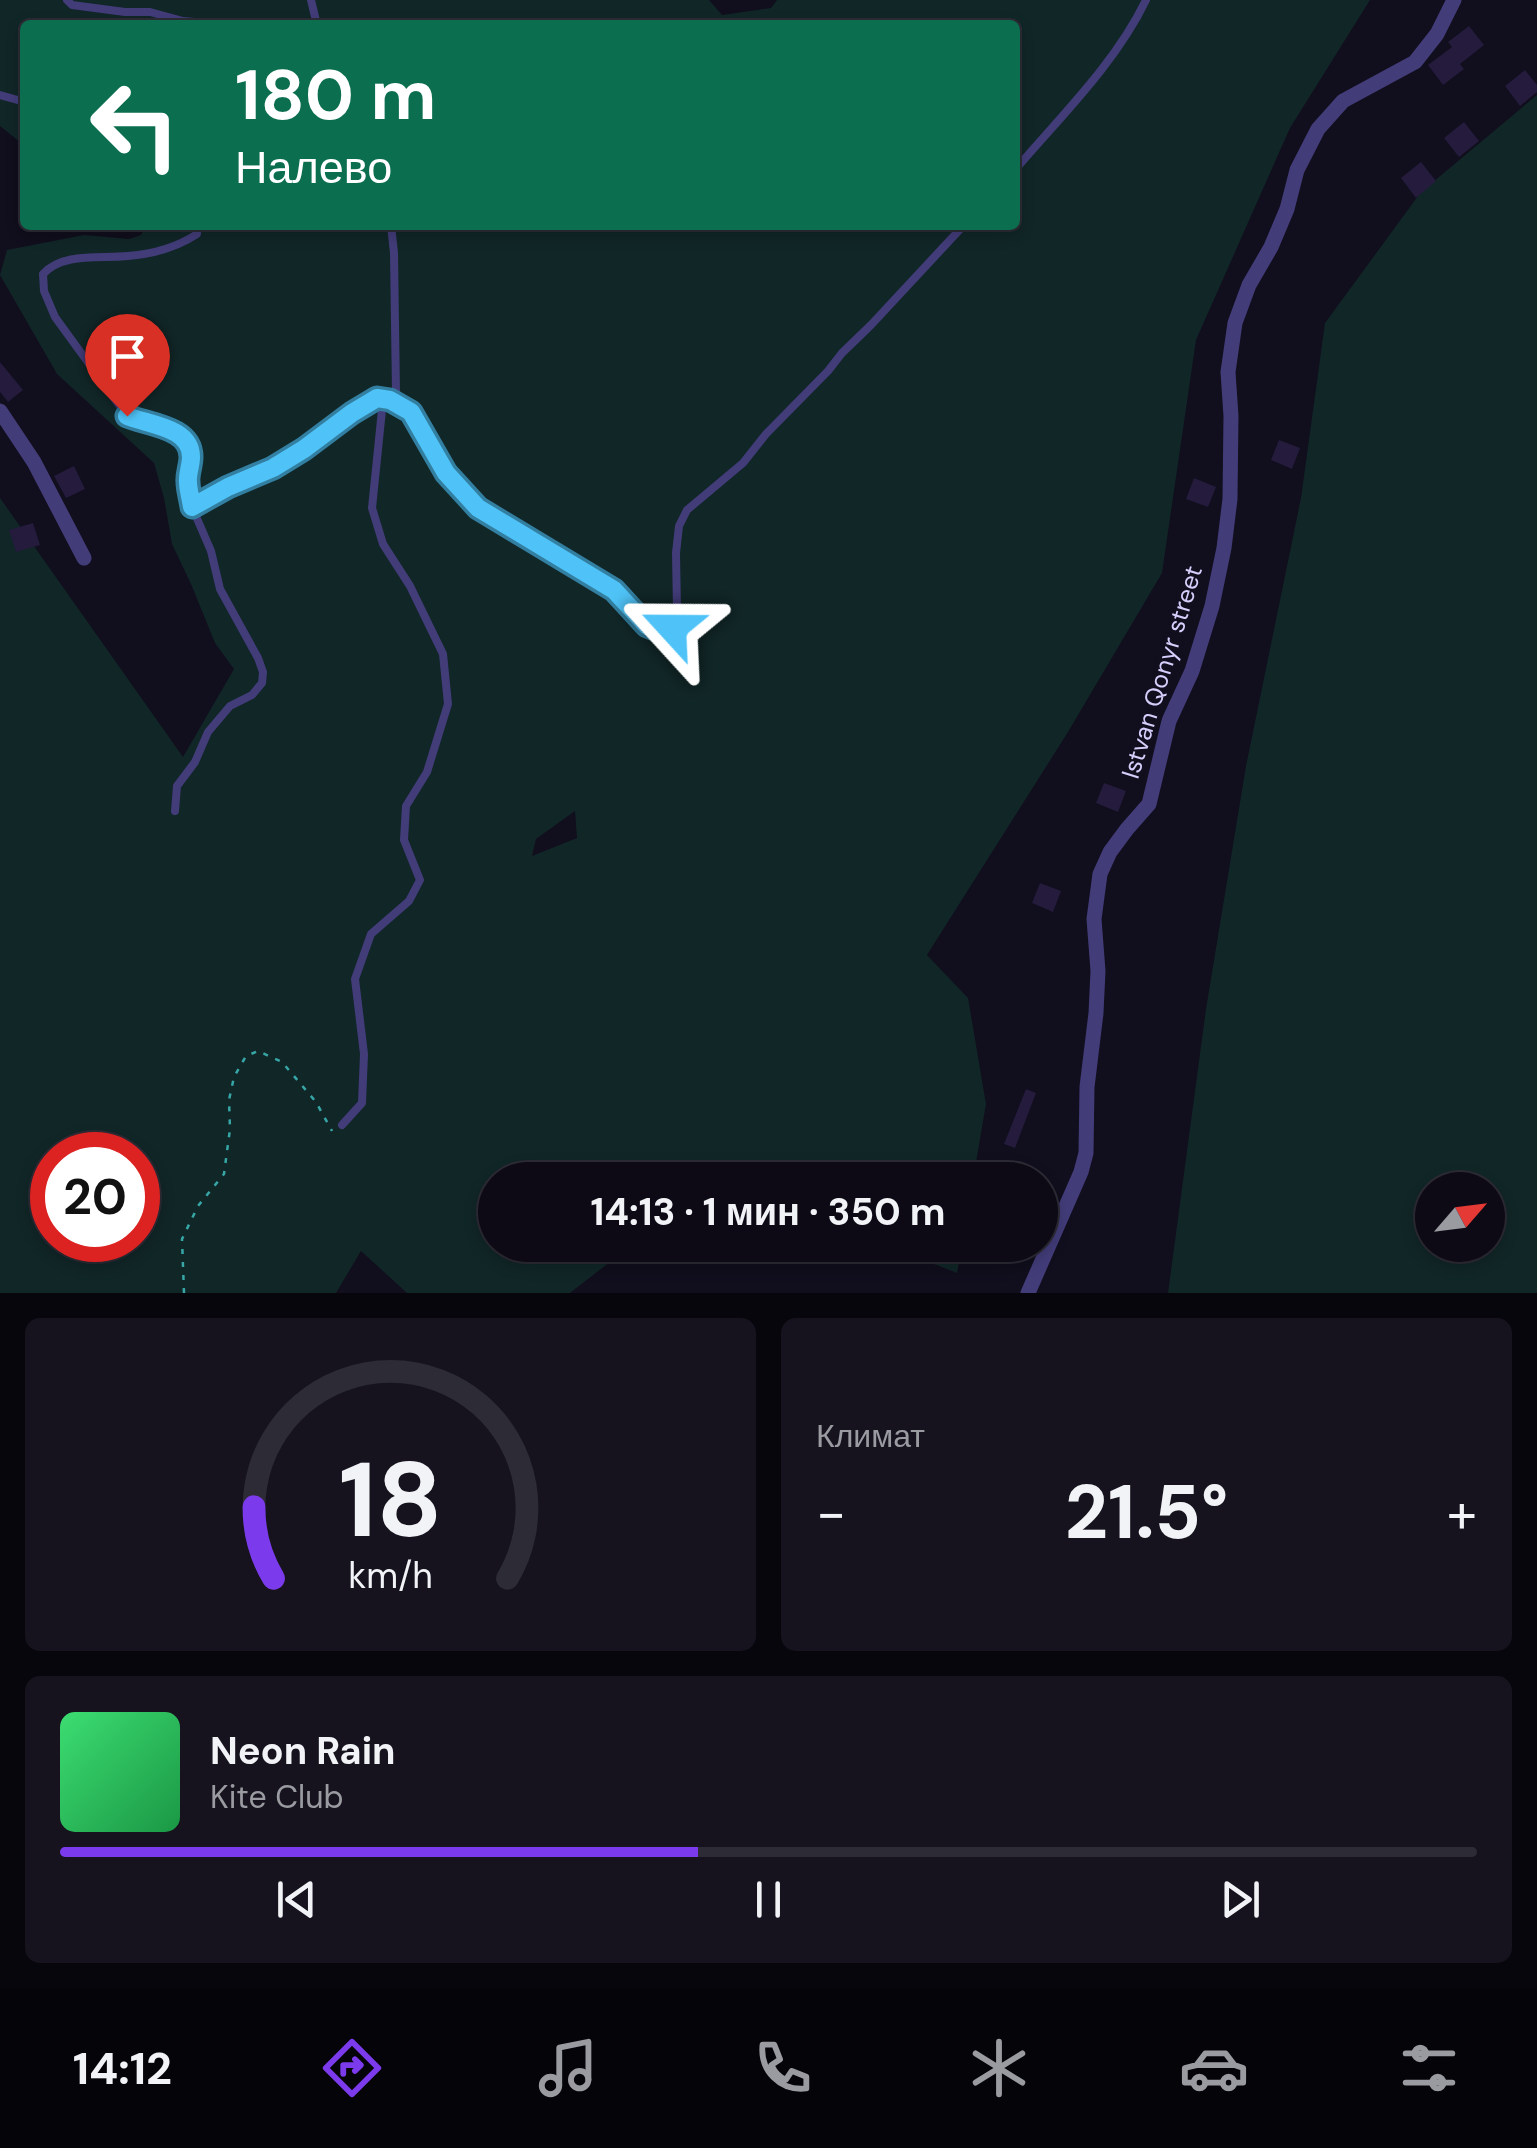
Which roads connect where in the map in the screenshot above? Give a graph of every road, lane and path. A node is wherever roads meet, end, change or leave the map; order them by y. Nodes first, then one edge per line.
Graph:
1 (67, 0) edge
2 (1146, 0) edge
3 (1454, 0) edge
4 (179, 20) edge
5 (1020, 164) edge
6 (197, 230) edge
7 (392, 230) edge
8 (959, 230) edge
9 (390, 400) junction
10 (0, 411) edge
11 (192, 507) junction
12 (84, 558) dead end
13 (175, 811) dead end
14 (342, 1125) joint
15 (184, 1293) edge
16 (1028, 1293) edge

1 - 4 lane
2 - 5 lane
3 - 16 street, Istvan Qonyr street
6 - 11 lane
7 - 9 lane
8 - 9 lane
9 - 11 lane
9 - 14 lane
10 - 12 street
11 - 13 lane
14 - 15 path

